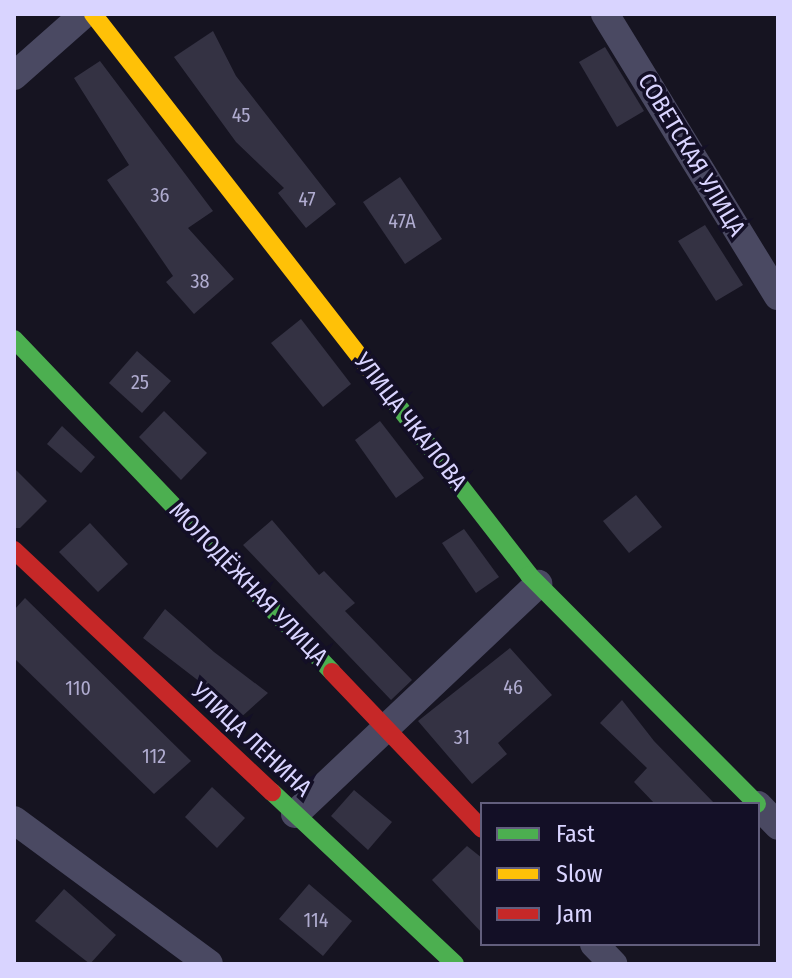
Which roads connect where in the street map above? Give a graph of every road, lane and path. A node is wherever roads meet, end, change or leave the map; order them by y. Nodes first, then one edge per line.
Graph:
1 (84, 14) edge
2 (93, 14) edge
3 (605, 14) edge
4 (14, 76) edge
5 (778, 296) edge
6 (14, 339) edge
7 (14, 550) edge
8 (538, 584) junction
9 (387, 730) junction
10 (754, 802) edge
11 (760, 808) edge
12 (295, 814) junction
13 (14, 820) edge
14 (778, 826) edge
15 (480, 827) edge
16 (596, 946) edge
17 (209, 964) edge
18 (455, 964) edge
19 (613, 964) edge

1 - 4 street
2 - 8 street, УЛИЦА ЧКАЛОВА
3 - 5 street, СОВЕТСКАЯ УЛИЦА
6 - 9 street, МОЛОДЁЖНАЯ УЛИЦА
7 - 12 street, УЛИЦА ЛЕНИНА
8 - 9 street
8 - 10 street, УЛИЦА ЧКАЛОВА
9 - 12 street
9 - 15 street, МОЛОДЁЖНАЯ УЛИЦА
11 - 14 street, УЛИЦА ЧКАЛОВА
12 - 18 street, УЛИЦА ЛЕНИНА
13 - 17 street
16 - 19 street

